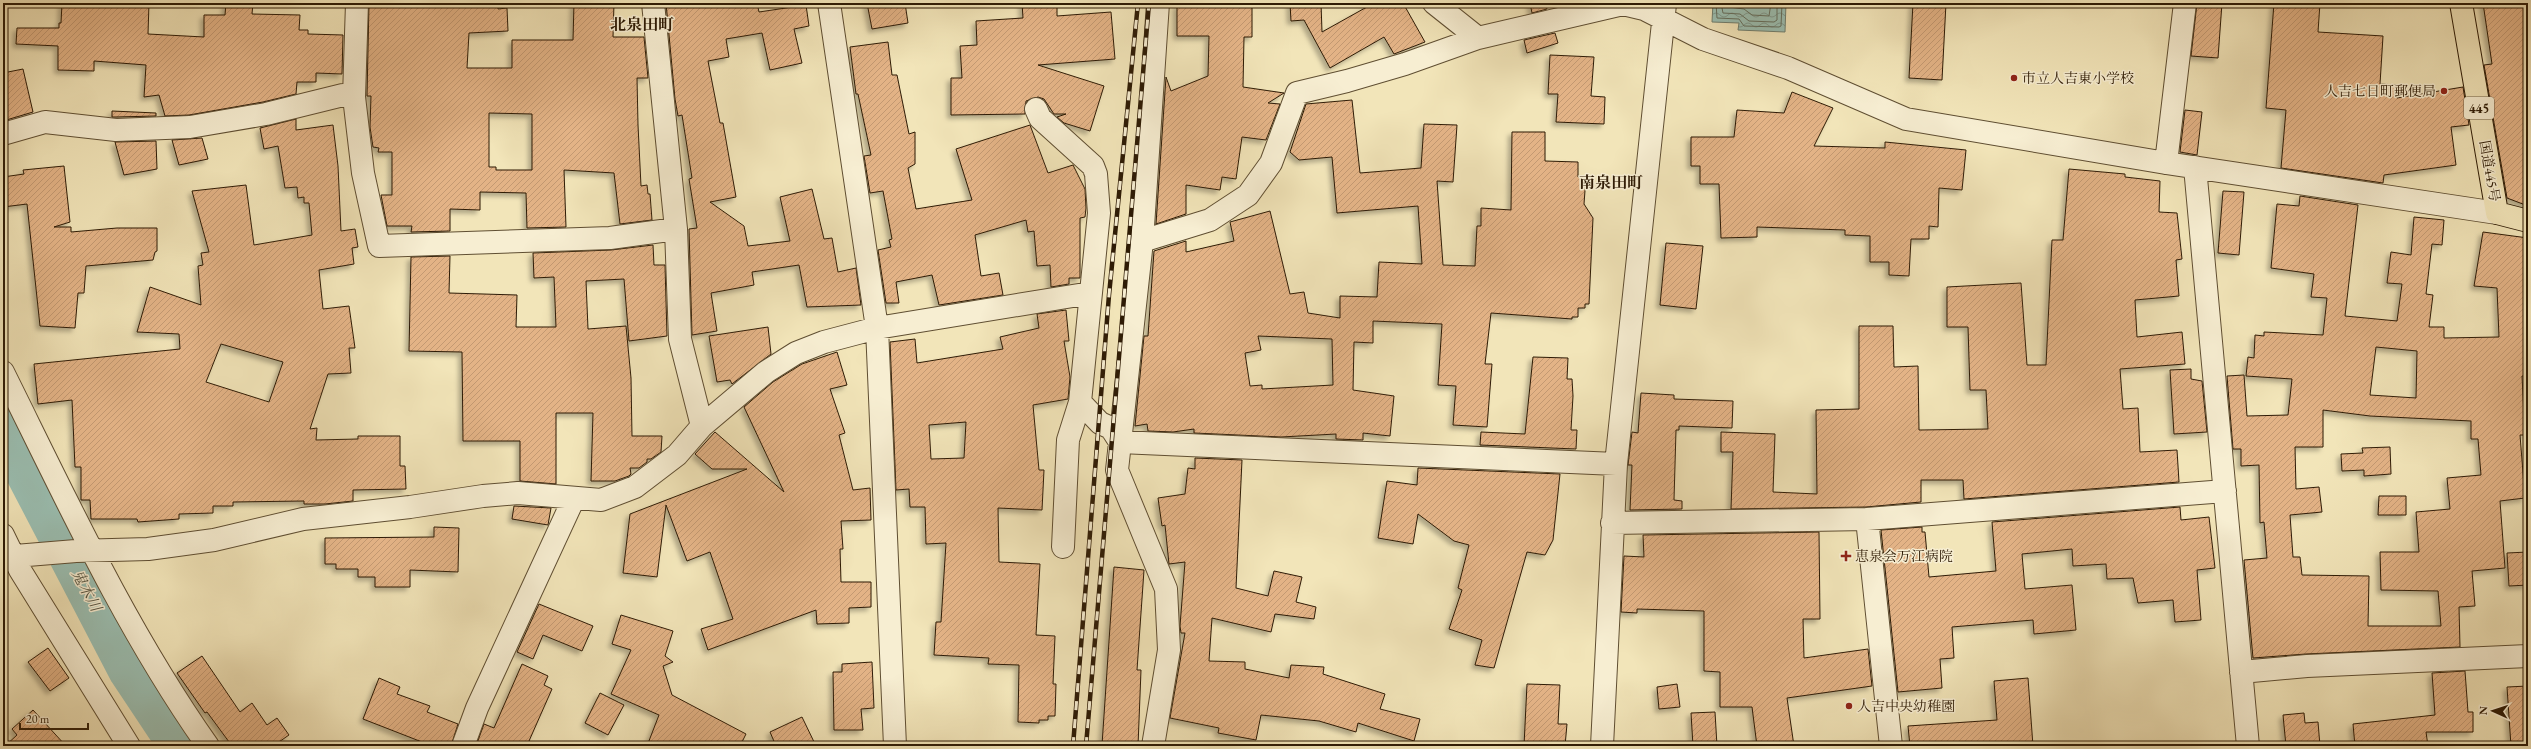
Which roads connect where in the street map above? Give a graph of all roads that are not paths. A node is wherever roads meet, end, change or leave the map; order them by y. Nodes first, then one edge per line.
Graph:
1 (357, 3) edge
2 (653, 3) edge
3 (829, 3) edge
4 (1158, 3) edge
5 (1434, 3) edge
6 (2185, 3) edge
7 (2461, 3) edge
8 (1664, 11) edge
9 (1478, 38) junction
10 (354, 97) junction
11 (1036, 109) dead end
12 (3, 134) edge
13 (2166, 163) junction
14 (2195, 167) junction
15 (2497, 213) junction
16 (2528, 221) edge
17 (676, 229) junction
18 (1142, 241) junction
19 (1091, 293) junction
20 (877, 328) junction
21 (3, 372) edge
22 (1080, 402) junction
23 (702, 426) junction
24 (1120, 442) junction
25 (1616, 464) junction
26 (2225, 491) junction
27 (574, 498) junction
28 (1866, 519) junction
29 (1612, 522) junction
30 (3, 535) edge
31 (1063, 547) dead end
32 (84, 551) junction
33 (13, 556) edge
34 (2528, 656) edge
35 (2241, 672) junction
36 (129, 746) edge
37 (208, 746) edge
38 (463, 746) edge
39 (895, 746) edge
40 (1153, 746) edge
41 (1602, 746) edge
42 (1891, 746) edge
43 (2248, 746) edge

1 - 10 street
2 - 17 street
3 - 20 street
4 - 18 street
5 - 9 street
6 - 13 street
7 - 15 highway, 国道445号 / 445
8 - 9 street
8 - 13 street
8 - 25 street
9 - 18 street
10 - 12 street
10 - 17 street
11 - 19 street
13 - 14 street
14 - 15 street
14 - 26 street
15 - 16 highway, 国道445号
17 - 23 street
18 - 24 street
19 - 20 street
19 - 22 street
20 - 23 street
20 - 39 street
21 - 32 street
22 - 24 street
22 - 31 street
23 - 27 street
24 - 25 street
24 - 40 street
25 - 29 street
26 - 28 street
26 - 35 street
27 - 32 street
27 - 38 street
28 - 29 street
28 - 42 street
29 - 41 street
30 - 33 street
32 - 33 street
32 - 37 street
33 - 36 street
34 - 35 street
35 - 43 street

